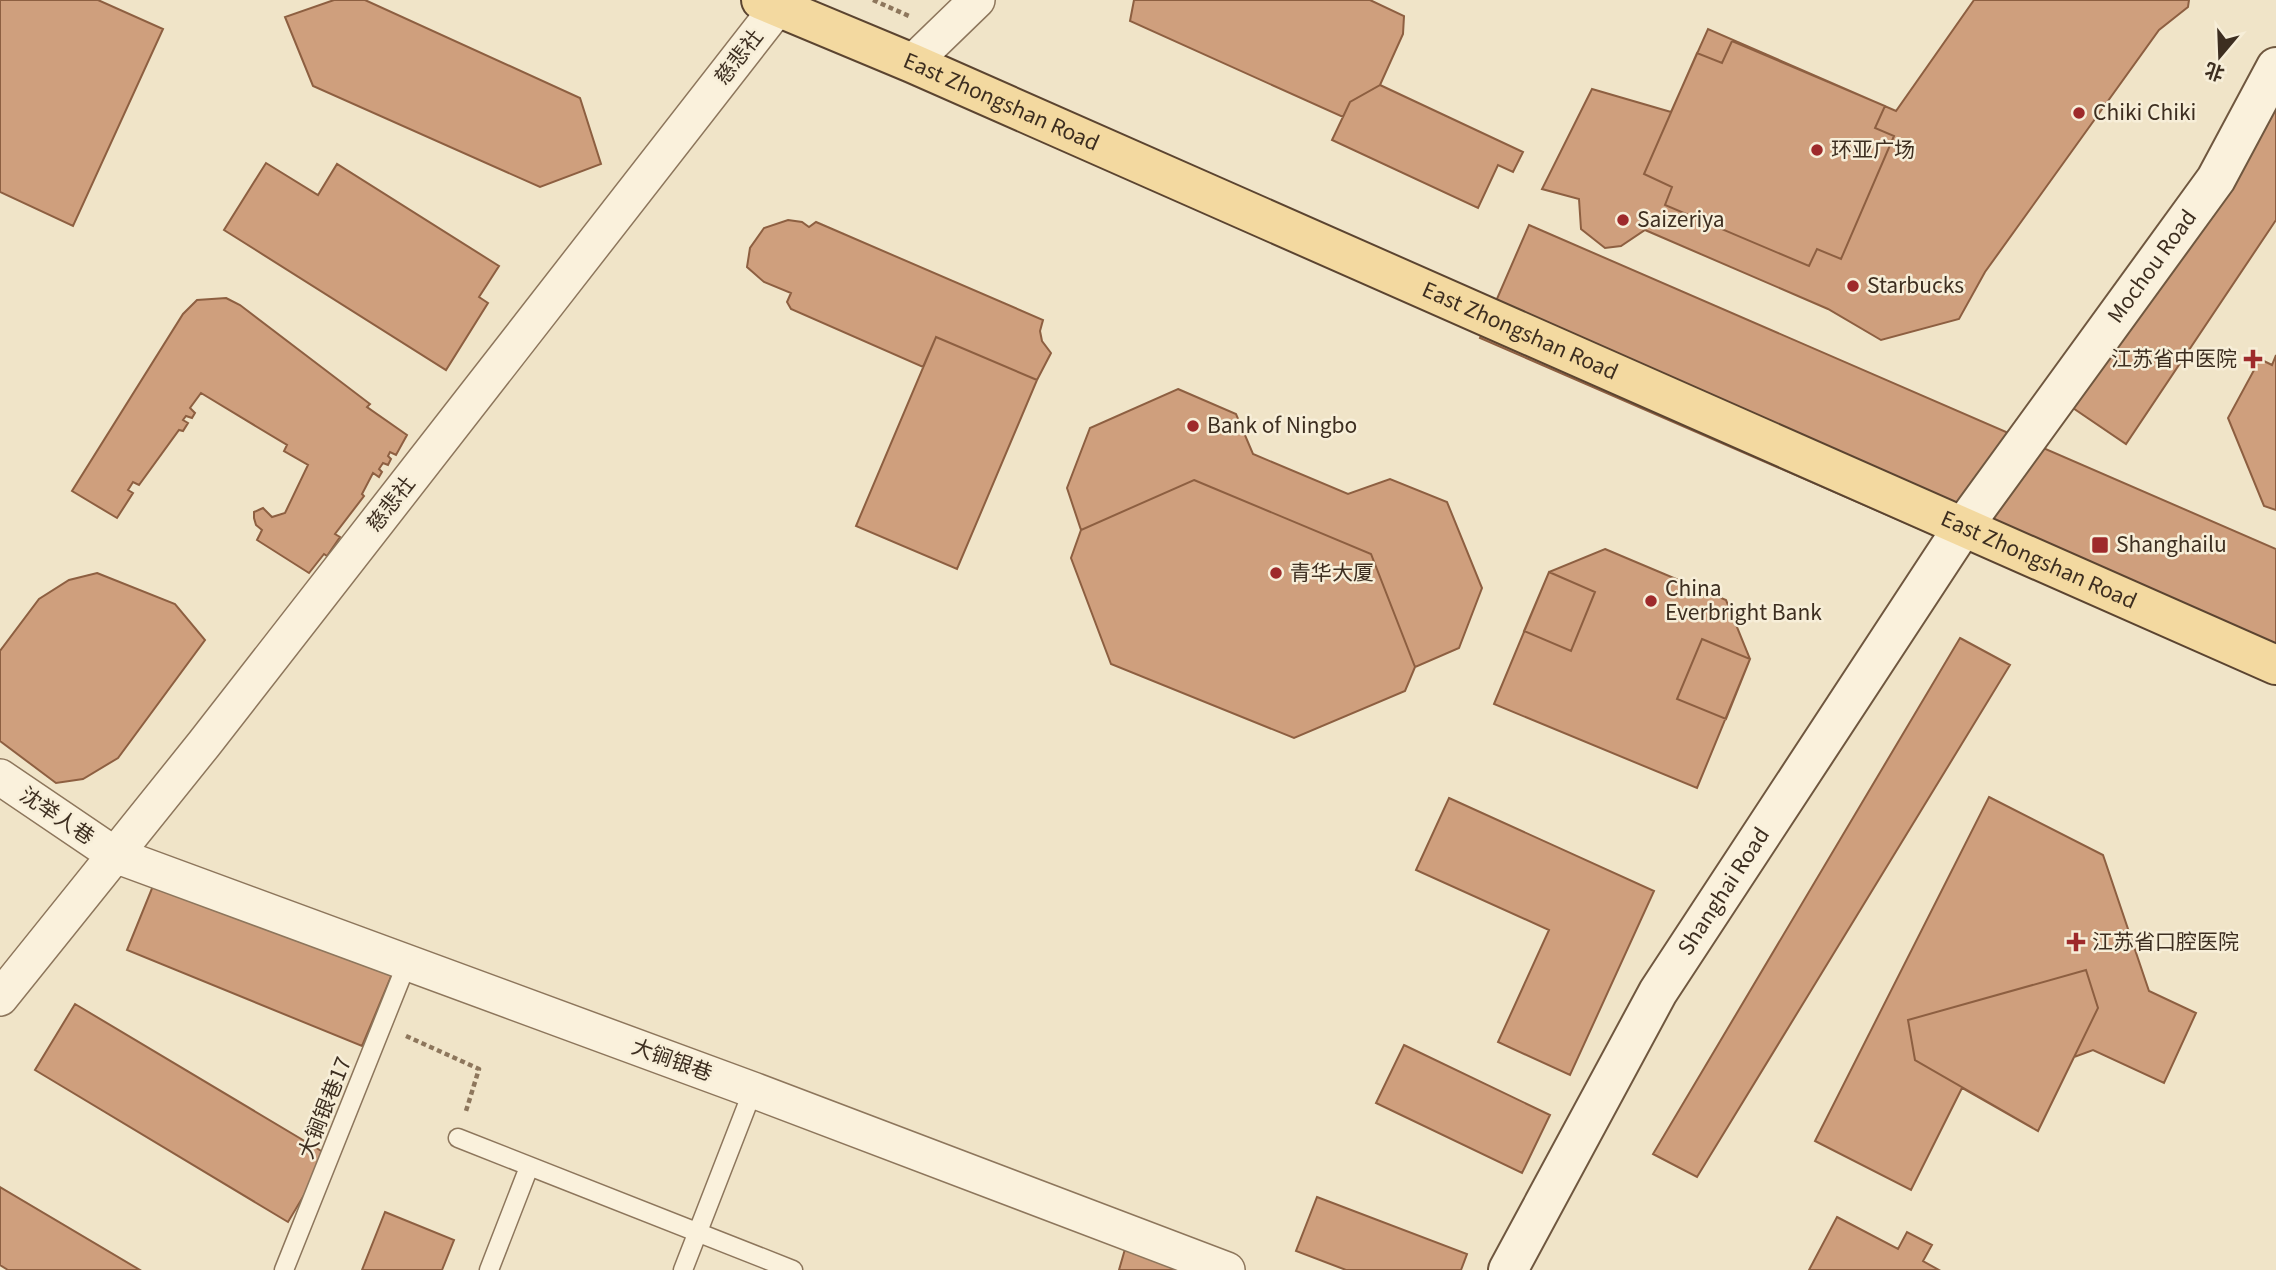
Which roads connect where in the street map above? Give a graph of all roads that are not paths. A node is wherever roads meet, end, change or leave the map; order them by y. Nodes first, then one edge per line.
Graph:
1 (978, 0) edge
2 (769, 4) edge
3 (912, 63) junction
4 (2276, 67) edge
5 (1963, 527) junction
6 (2276, 665) edge
7 (0, 777) edge
8 (115, 855) junction
9 (407, 963) junction
10 (0, 998) edge
11 (753, 1090) junction
12 (458, 1138) road end
13 (530, 1167) junction
14 (697, 1233) junction
15 (284, 1270) edge
16 (489, 1270) edge
17 (683, 1270) edge
18 (793, 1270) edge
19 (1227, 1270) edge
20 (1508, 1270) edge

1 - 3 street
2 - 3 main road, East Zhongshan Road
2 - 8 street, 慈悲社
3 - 5 main road, East Zhongshan Road
4 - 5 main road, Mochou Road
5 - 6 main road, East Zhongshan Road
5 - 20 main road, Shanghai Road
7 - 8 street, 沈举人巷
8 - 9 street, 大锏银巷
8 - 10 street, 慈悲社
9 - 11 street, 大锏银巷
9 - 15 lane, 大锏银巷17
11 - 14 lane
11 - 19 street, 大锏银巷
12 - 13 lane
13 - 14 lane
13 - 16 lane
14 - 17 lane
14 - 18 lane

